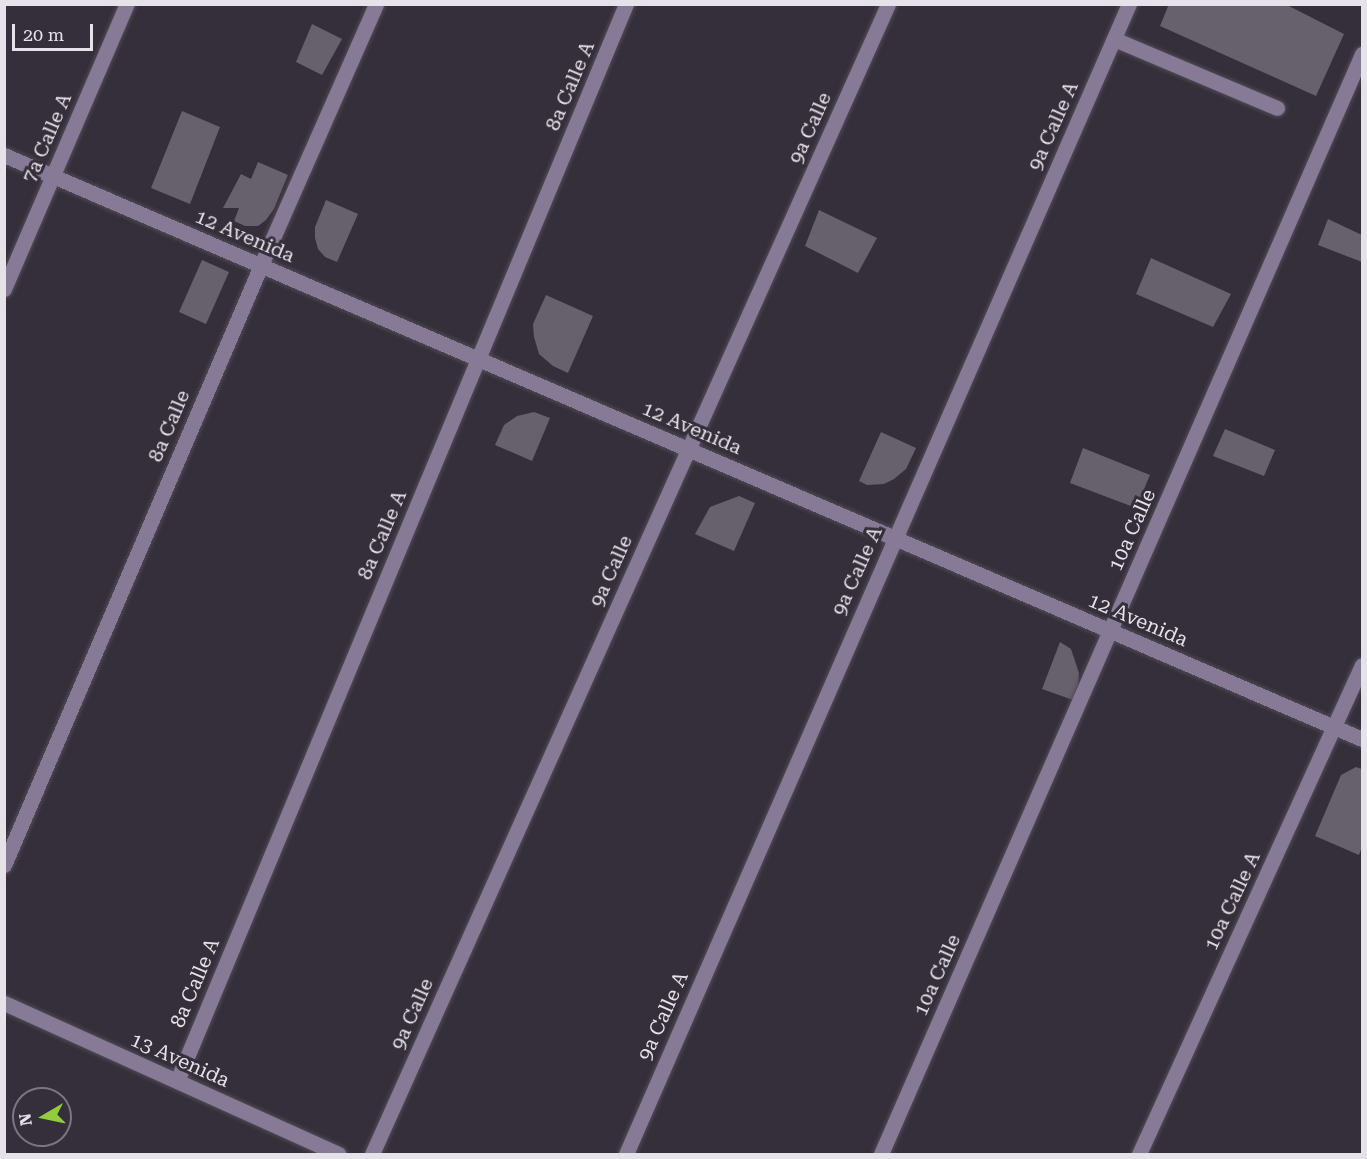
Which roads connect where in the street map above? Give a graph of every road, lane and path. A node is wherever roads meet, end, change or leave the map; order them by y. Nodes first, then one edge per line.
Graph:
1 (127, 4) edge
2 (376, 4) edge
3 (627, 4) edge
4 (888, 4) edge
5 (1129, 4) edge
6 (1114, 39) junction
7 (1362, 54) edge
8 (1277, 108) dead end
9 (4, 155) edge
10 (53, 176) junction
11 (261, 265) junction
12 (4, 289) edge
13 (479, 359) junction
14 (688, 449) junction
15 (894, 538) junction
16 (1110, 631) junction
17 (1362, 665) edge
18 (1335, 728) junction
19 (1362, 739) edge
20 (4, 865) edge
21 (4, 1003) edge
22 (177, 1081) junction
23 (338, 1155) edge
24 (372, 1155) edge
25 (626, 1155) edge
26 (881, 1155) edge
27 (1139, 1155) edge

1 - 10 street, 7a Calle A
2 - 11 street, 8a Calle
3 - 13 street, 8a Calle A
4 - 14 street, 9a Calle
5 - 6 street, 9a Calle A
6 - 8 street
6 - 15 street, 9a Calle A
7 - 16 street, 10a Calle
9 - 10 street, 12 Avenida
10 - 11 street, 12 Avenida
10 - 12 street, 7a Calle A
11 - 13 street, 12 Avenida
11 - 20 street, 8a Calle
13 - 14 street, 12 Avenida
13 - 22 street, 8a Calle A
14 - 15 street, 12 Avenida
14 - 24 street, 9a Calle
15 - 16 street, 12 Avenida
15 - 25 street, 9a Calle A
16 - 18 street, 12 Avenida
16 - 26 street, 10a Calle
17 - 18 street, 10a Calle A
18 - 19 street, 12 Avenida
18 - 27 street, 10a Calle A
21 - 22 street, 13 Avenida
22 - 23 street, 13 Avenida

